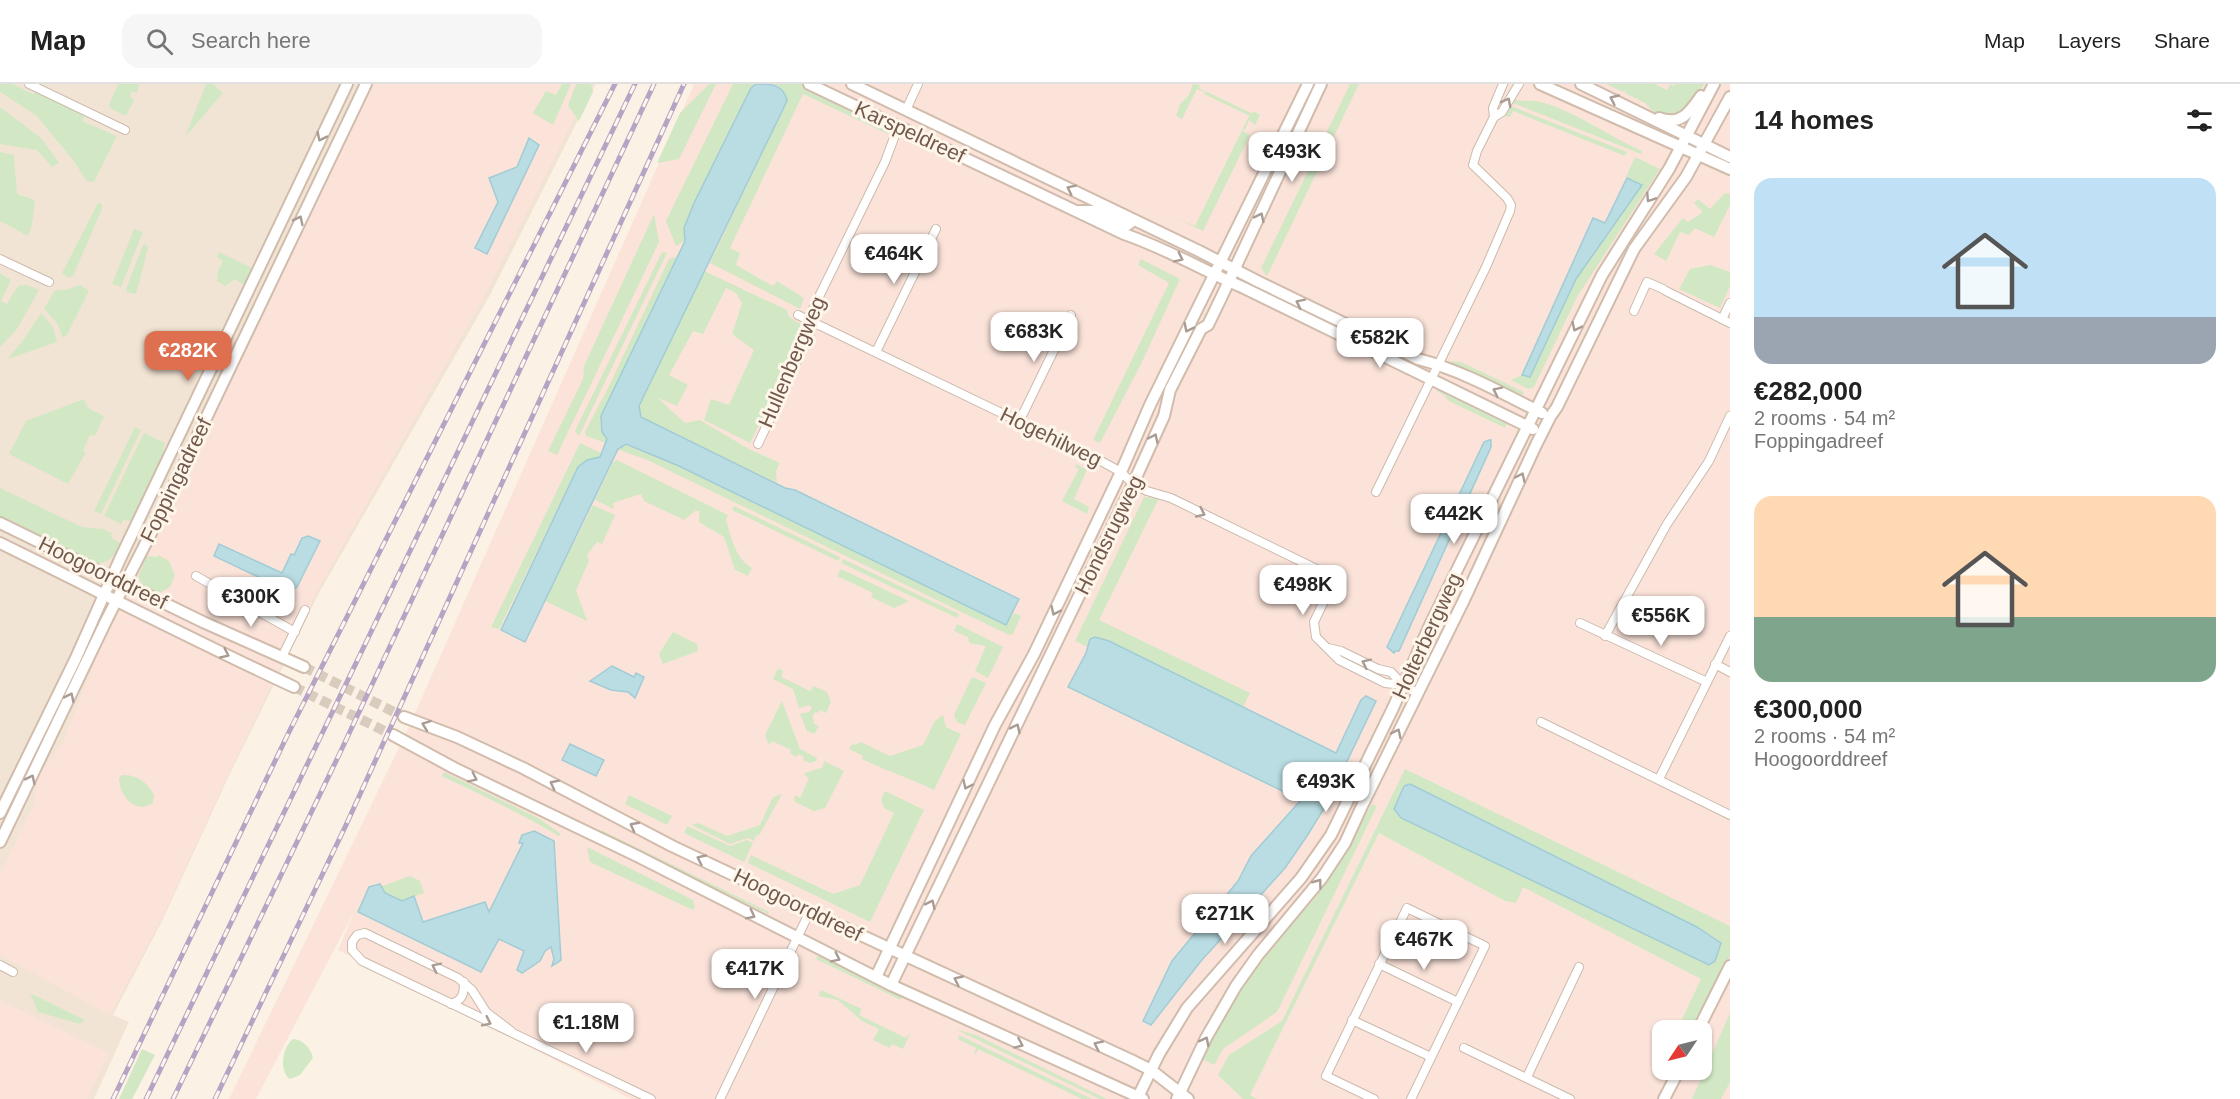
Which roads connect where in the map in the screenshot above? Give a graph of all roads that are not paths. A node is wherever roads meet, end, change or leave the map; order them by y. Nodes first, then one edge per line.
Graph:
1 (29, 84) edge
2 (347, 84) edge
3 (366, 84) edge
4 (809, 84) edge
5 (852, 84) edge
6 (918, 84) edge
7 (1308, 84) edge
8 (1321, 84) edge
9 (1503, 84) edge
10 (1519, 84) edge
11 (1540, 84) edge
12 (1581, 84) edge
13 (1712, 88) edge
14 (1730, 97) edge
15 (906, 110) junction
16 (1640, 111) junction
17 (1494, 117) junction
18 (898, 127) junction
19 (125, 130) dead end
20 (1688, 136) junction
21 (1705, 145) junction
22 (1681, 148) junction
23 (1698, 156) junction
24 (1730, 157) edge
25 (1019, 165) junction
26 (1730, 169) edge
27 (1012, 180) junction
28 (1076, 211) junction
29 (1134, 220) junction
30 (936, 229) dead end
31 (0, 259) edge
32 (1221, 263) junction
33 (1235, 270) junction
34 (1214, 276) junction
35 (49, 282) dead end
36 (1229, 282) junction
37 (1730, 303) edge
38 (1634, 311) dead end
39 (798, 315) dead end
40 (1071, 315) dead end
41 (1726, 321) edge
42 (812, 323) junction
43 (876, 352) junction
44 (1437, 364) junction
45 (1431, 378) junction
46 (1536, 410) junction
47 (1730, 416) edge
48 (1550, 417) junction
49 (1019, 422) junction
50 (1528, 426) junction
51 (1541, 433) junction
52 (758, 444) dead end
53 (1121, 472) junction
54 (1134, 484) junction
55 (1376, 492) dead end
56 (0, 523) edge
57 (0, 543) edge
58 (196, 576) dead end
59 (112, 577) junction
60 (127, 584) junction
61 (104, 594) junction
62 (116, 602) junction
63 (305, 610) dead end
64 (1580, 623) dead end
65 (295, 632) junction
66 (1605, 636) junction
67 (1730, 636) edge
68 (282, 657) junction
69 (1715, 664) junction
70 (304, 667) tunnel mouth
71 (1730, 672) edge
72 (1707, 682) junction
73 (1402, 685) junction
74 (294, 687) tunnel mouth
75 (1417, 693) junction
76 (404, 717) tunnel mouth
77 (1541, 722) dead end
78 (393, 735) tunnel mouth
79 (1659, 780) junction
80 (2, 809) edge
81 (1730, 815) edge
82 (0, 842) edge
83 (810, 911) junction
84 (797, 938) junction
85 (890, 948) junction
86 (906, 957) junction
87 (1379, 964) junction
88 (0, 965) edge
89 (1730, 966) edge
90 (1579, 968) dead end
91 (13, 972) dead end
92 (876, 977) junction
93 (464, 982) junction
94 (891, 985) junction
95 (1458, 1002) junction
96 (451, 1004) junction
97 (1352, 1020) junction
98 (1703, 1020) edge
99 (510, 1031) junction
100 (1464, 1048) dead end
101 (1431, 1057) junction
102 (1151, 1070) junction
103 (1527, 1077) junction
104 (1674, 1080) edge
105 (1181, 1097) edge
106 (1139, 1098) edge
107 (651, 1099) edge
108 (720, 1099) edge
109 (1374, 1099) edge
110 (1411, 1099) edge
111 (1570, 1099) edge
112 (1664, 1099) edge

1 - 19 street
2 -> 59 street, Foppingadreef
60 -> 3 street, Foppingadreef
4 - 18 street, Karspeldreef
5 - 15 street, Karspeldreef
6 - 15 street, Hullenbergweg
7 - 32 street, Hondsrugweg
33 -> 8 street, Hondsrugweg
9 - 17 street
17 -> 10 street
11 - 22 street
16 -> 12 street
13 - 16 street
13 - 20 street, Holterbergweg
14 - 21 street, Holterbergweg
15 - 18 street, Hullenbergweg
15 - 25 street, Karspeldreef
16 - 20 street
17 - 44 street
18 - 27 street, Karspeldreef
18 - 42 street, Hullenbergweg
20 - 21 street
20 - 22 street, Holterbergweg
21 - 23 street, Holterbergweg
21 - 24 street
22 - 23 street
22 -> 46 street, Holterbergweg
23 - 26 street
23 - 48 street, Holterbergweg
25 - 27 street
29 -> 25 street, Karspeldreef
27 - 28 street, Karspeldreef
28 - 29 street, Karspeldreef
28 -> 34 street, Karspeldreef
29 - 32 street, Karspeldreef
30 - 43 street
31 - 35 street
32 - 33 street, Karspeldreef
32 - 34 street, Hondsrugweg
33 - 36 street, Hondsrugweg
44 -> 33 street, Karspeldreef
34 - 36 street, Karspeldreef
34 -> 53 street, Hondsrugweg
36 - 45 street, Karspeldreef
54 -> 36 street, Hondsrugweg
37 - 41 street
38 - 41 street
39 - 42 street, Hogehilweg
40 - 49 street
42 - 43 street, Hogehilweg
42 - 52 street, Hullenbergweg
43 - 49 street, Hogehilweg
44 - 45 street
46 -> 44 street, Karspeldreef
45 - 50 street, Karspeldreef
45 - 55 street
46 - 48 street, Karspeldreef
46 - 50 street, Holterbergweg
47 - 66 street
48 - 51 street, Holterbergweg
49 - 53 street, Hogehilweg
50 - 51 street, Karspeldreef
50 - 73 street, Holterbergweg
75 -> 51 street, Holterbergweg
53 - 54 street, Hogehilweg
53 -> 85 street, Hondsrugweg
54 -> 73 street, Hogehilweg
86 -> 54 street, Hondsrugweg
56 - 59 street, Hoogoorddreef
57 - 61 street, Hoogoorddreef
58 - 65 street
59 - 60 street, Hoogoorddreef
59 - 61 street, Foppingadreef
60 - 62 street, Foppingadreef
60 - 68 street, Hoogoorddreef
61 - 62 street, Hoogoorddreef
61 - 80 street, Foppingadreef
62 -> 74 street, Hoogoorddreef
82 -> 62 street, Foppingadreef
63 - 65 street
64 - 66 street
65 - 68 street
66 - 72 street
67 - 69 street
68 - 70 street, Hoogoorddreef
69 - 71 street
69 - 72 street
72 - 79 street
73 - 75 street
73 - 102 street, Holterbergweg
105 -> 75 street, Holterbergweg
83 -> 76 street, Hoogoorddreef
77 - 79 street
78 -> 84 street, Hoogoorddreef
79 - 81 street
83 - 84 street
83 - 85 street, Hoogoorddreef
84 -> 92 street, Hoogoorddreef
84 - 108 street
85 - 86 street, Hoogoorddreef
85 - 92 street, Hondsrugweg
86 - 94 street, Hondsrugweg
102 -> 86 street, Hoogoorddreef
87 - 95 street
87 - 95 street
87 - 97 street
88 - 91 street
89 - 98 street
90 - 103 street
92 - 94 street, Hoogoorddreef
93 - 96 street
93 -> 96 street
93 - 99 street
94 -> 106 street, Hoogoorddreef
95 - 101 street
96 -> 99 street
97 - 101 street
97 - 109 street
99 - 107 street
100 - 103 street
101 - 110 street
102 - 105 street, Hoogoorddreef
102 - 106 street, Holterbergweg
103 - 111 street
104 - 112 street

